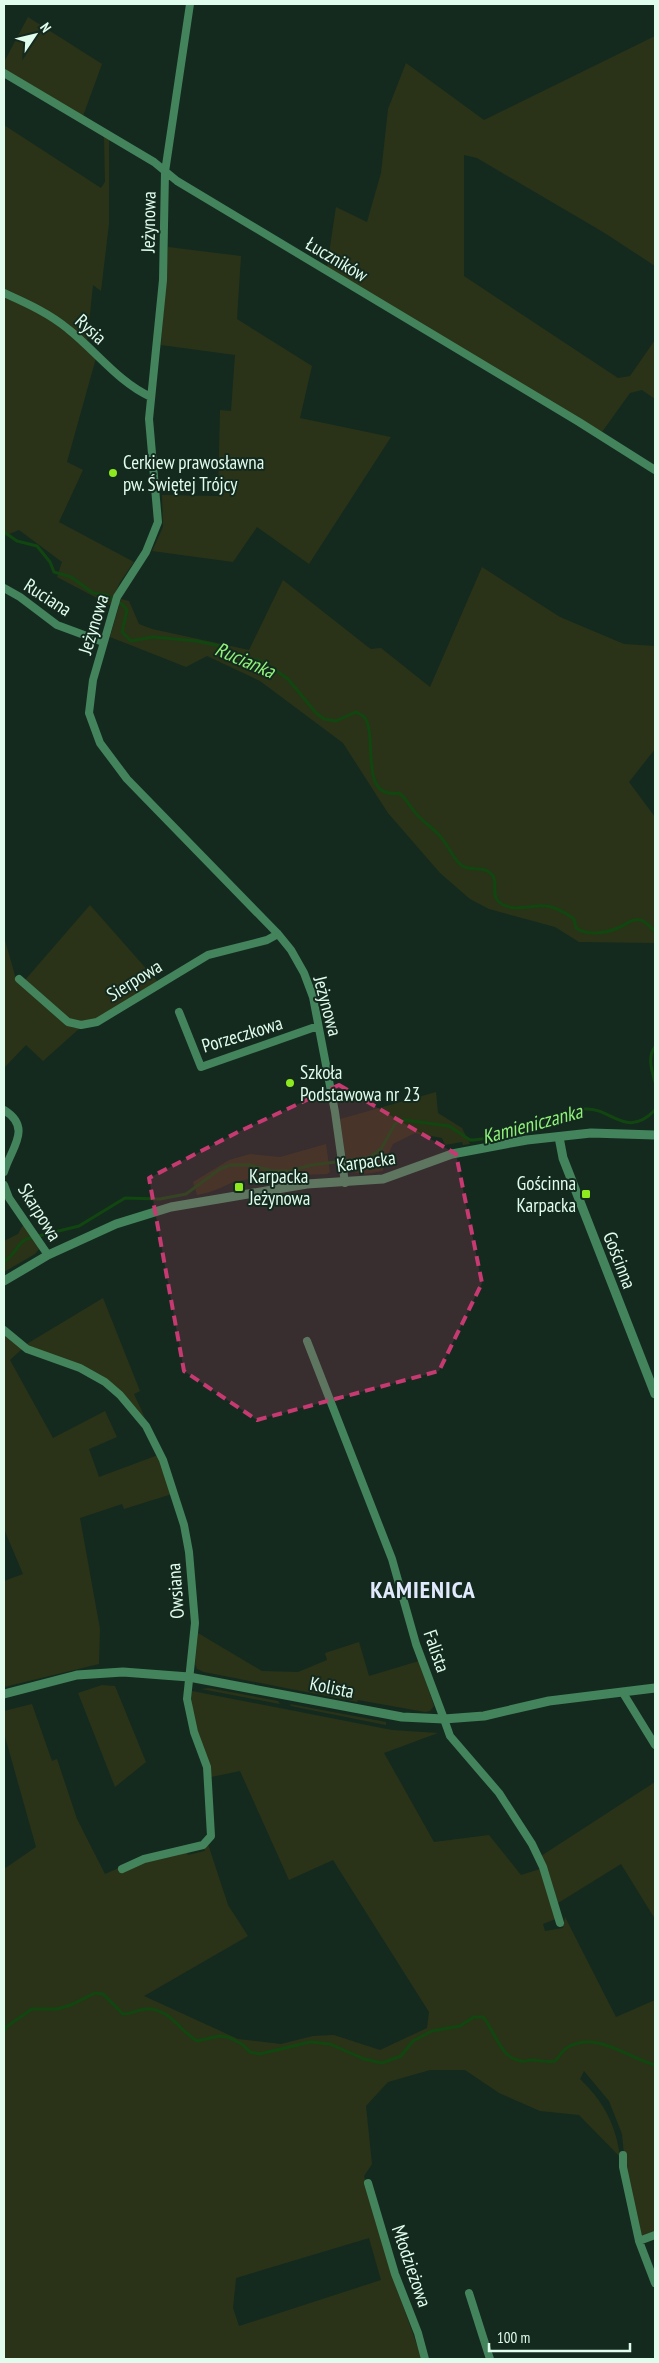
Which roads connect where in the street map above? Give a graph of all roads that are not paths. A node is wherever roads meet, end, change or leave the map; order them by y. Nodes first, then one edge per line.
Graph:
1 (190, 4) edge
2 (4, 73) edge
3 (165, 172) junction
4 (4, 293) edge
5 (151, 397) junction
6 (655, 470) edge
7 (4, 588) edge
8 (103, 642) junction
9 (278, 934) junction
10 (19, 979) dead end
11 (179, 1012) dead end
12 (318, 1026) junction
13 (4, 1110) edge
14 (655, 1134) edge
15 (559, 1137) junction
16 (4, 1172) edge
17 (345, 1183) junction
18 (4, 1185) edge
19 (48, 1255) junction
20 (4, 1281) edge
21 (4, 1330) edge
22 (307, 1341) dead end
23 (655, 1394) edge
24 (189, 1677) junction
25 (655, 1688) edge
26 (623, 1692) junction
27 (4, 1694) edge
28 (444, 1719) junction
29 (655, 1745) edge
30 (122, 1869) dead end
31 (560, 1923) dead end
32 (623, 2155) dead end
33 (368, 2183) dead end
34 (655, 2235) edge
35 (639, 2241) junction
36 (655, 2283) edge
37 (469, 2293) dead end
38 (425, 2359) edge
39 (490, 2359) edge

1 - 3 street, Jeżynowa
2 - 3 street, Łuczników
3 - 5 street, Jeżynowa
3 - 6 street, Łuczników
4 - 5 street, Rysia
5 - 8 street, Jeżynowa
7 - 8 street, Ruciana
8 - 9 street, Jeżynowa
9 - 10 street, Sierpowa
9 - 12 street, Jeżynowa
11 - 12 street, Porzeczkowa
12 - 17 street, Jeżynowa
13 - 16 street, Skarpowa
14 - 15 street, Karpacka
15 - 17 street, Karpacka
15 - 23 street, Gościnna
17 - 19 street, Karpacka
18 - 19 street, Skarpowa
19 - 20 street, Karpacka
21 - 24 street, Owsiana
22 - 28 street, Falista
24 - 27 street, Kolista
24 - 28 street, Kolista
24 - 30 street, Owsiana
25 - 26 street, Kolista
26 - 28 street, Kolista
26 - 29 street
28 - 31 street, Falista
32 - 35 street
33 - 38 street, Młodzieżowa
34 - 35 street
35 - 36 street
37 - 39 street

